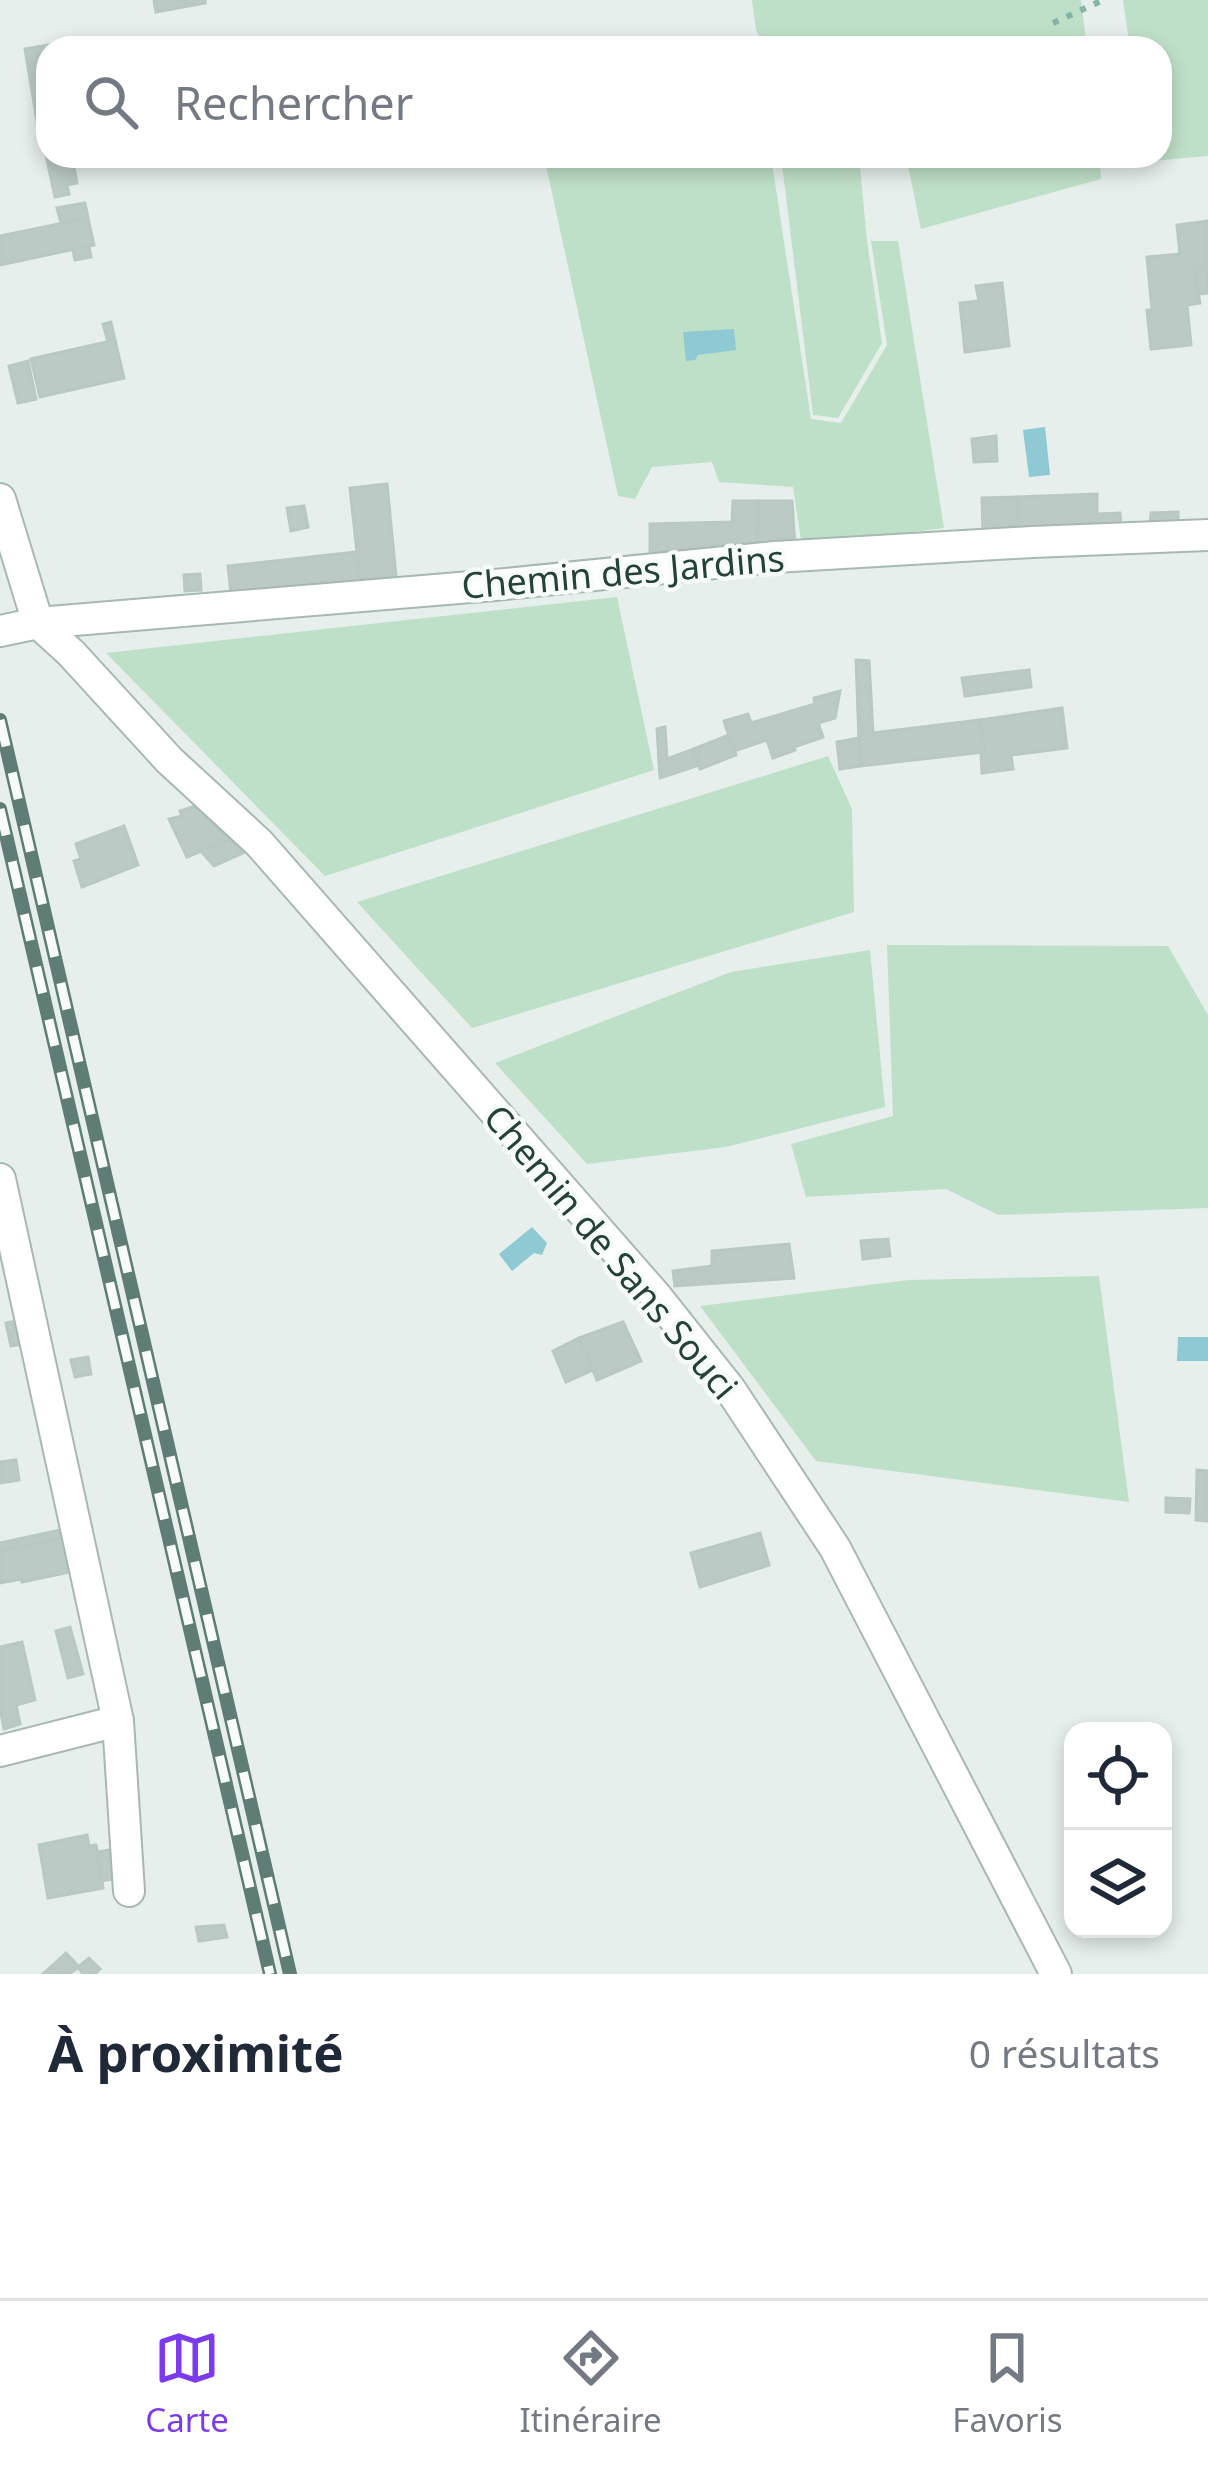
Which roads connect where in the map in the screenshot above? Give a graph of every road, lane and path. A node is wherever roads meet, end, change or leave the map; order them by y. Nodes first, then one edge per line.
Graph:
1 (1103, 0) edge
2 (1053, 23) dead end
3 (0, 500) edge
4 (1208, 536) edge
5 (38, 622) junction
6 (0, 631) edge
7 (0, 1179) edge
8 (4, 1219) edge
9 (118, 1721) junction
10 (0, 1751) edge
11 (129, 1891) dead end
12 (1056, 1974) edge

1 - 2 path
3 - 5 street
4 - 5 street, Chemin des Jardins
5 - 6 street, Chemin des Jardins
5 - 12 street, Chemin de Sans Souci
7 - 8 street
8 - 9 street
9 - 10 street
9 - 11 street

